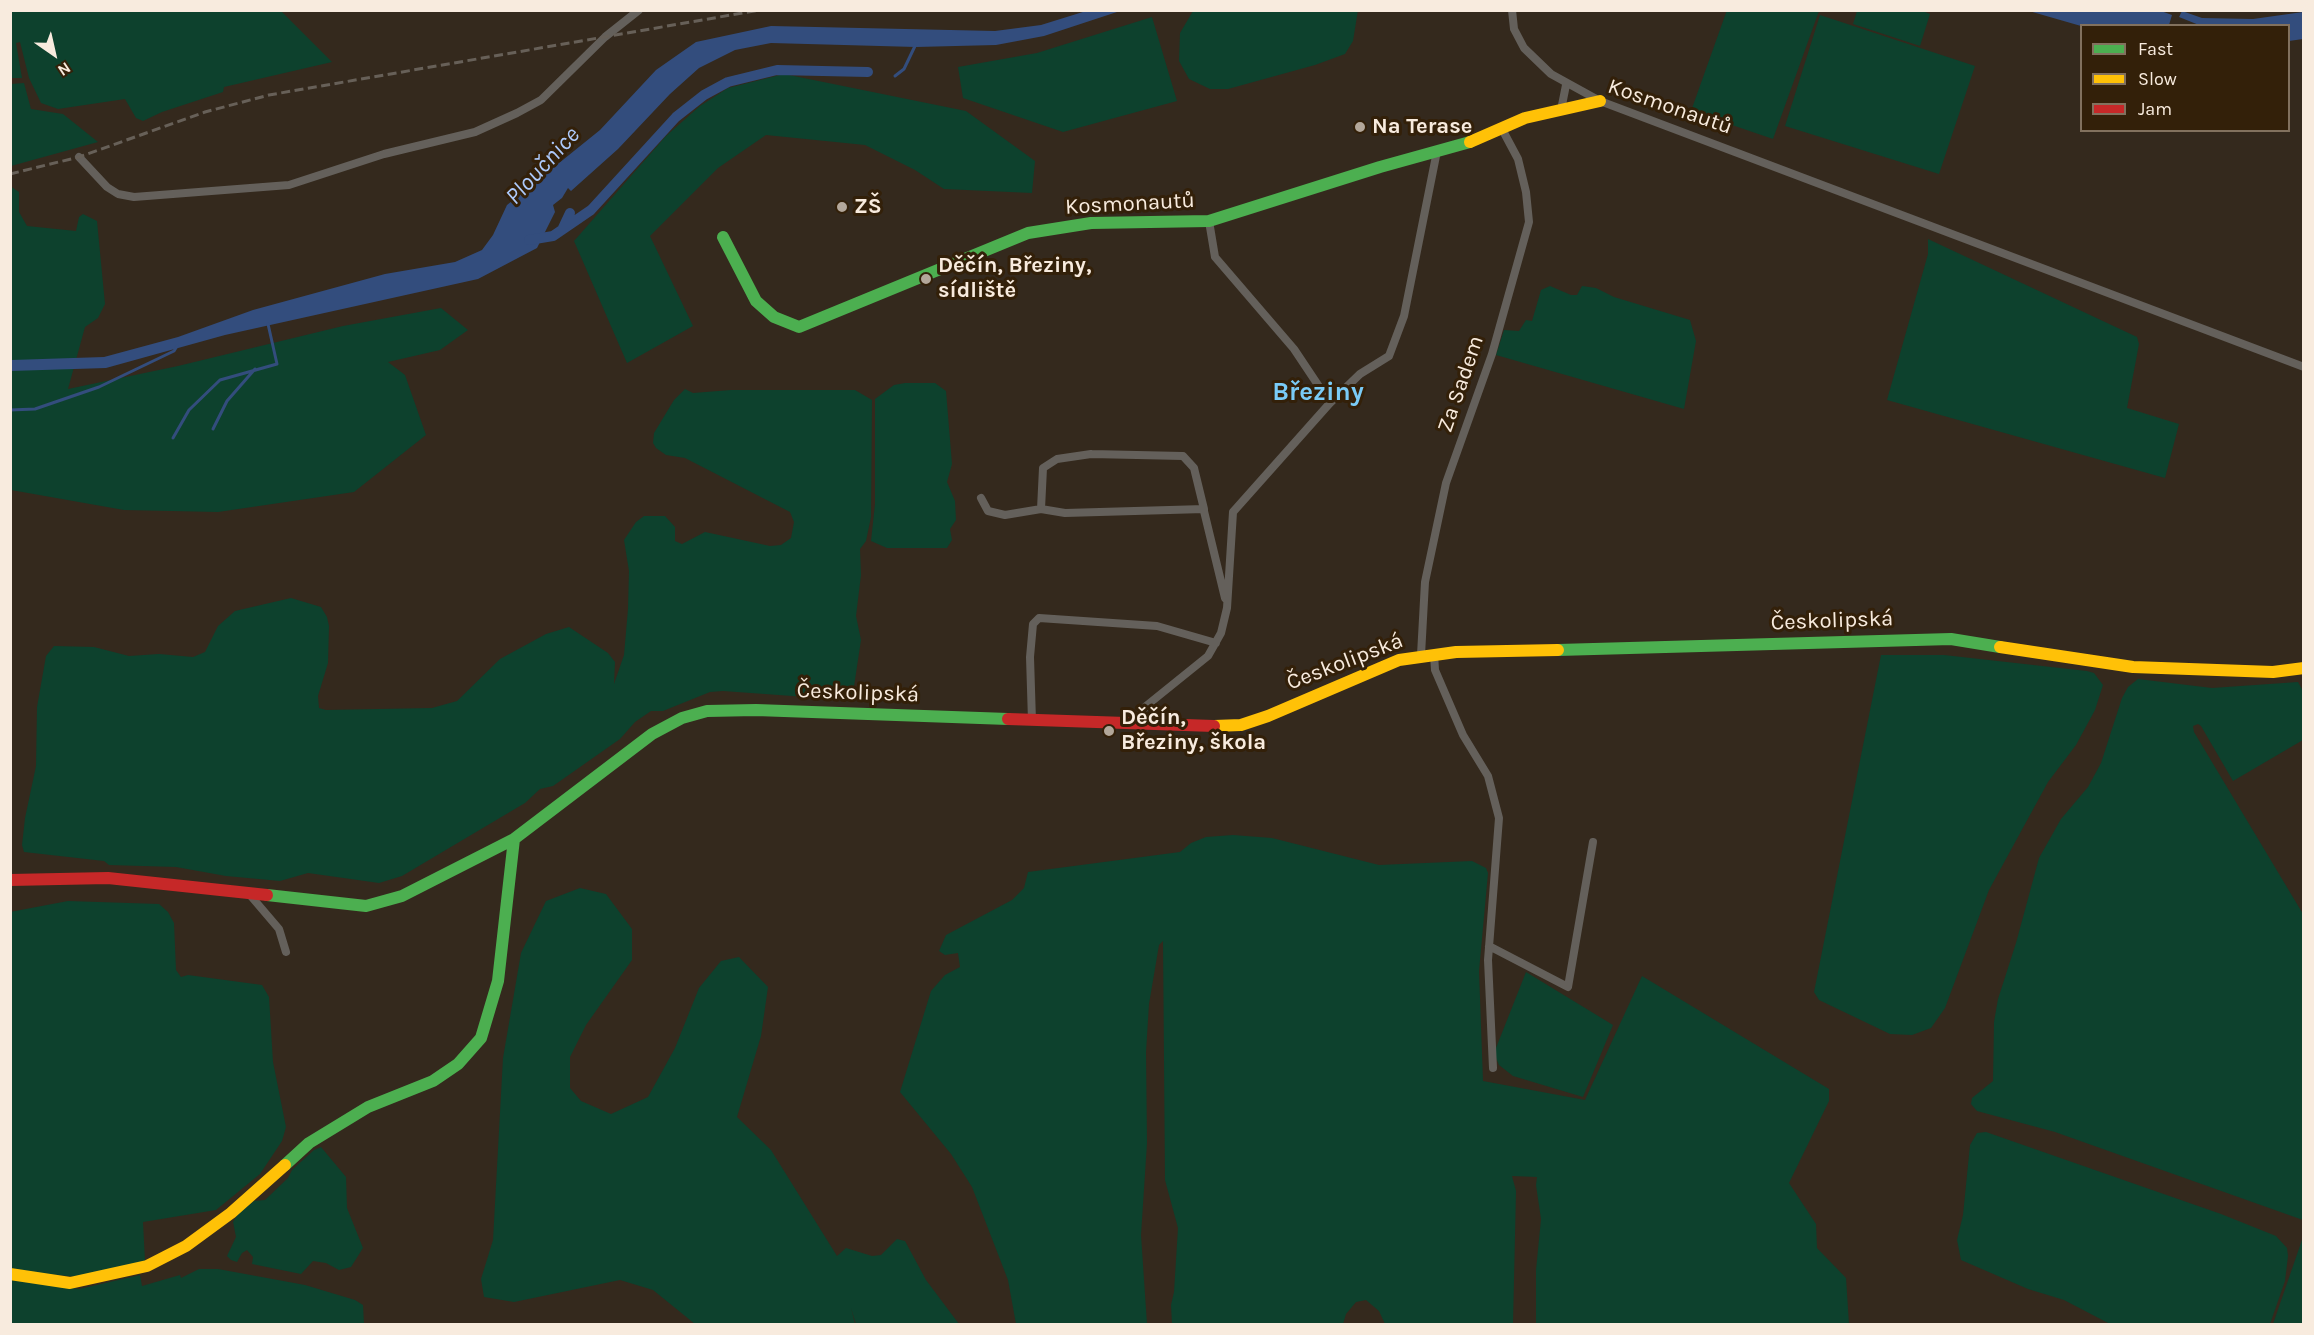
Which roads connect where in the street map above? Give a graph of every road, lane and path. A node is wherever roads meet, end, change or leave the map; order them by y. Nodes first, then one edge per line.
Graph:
1 (639, 10) edge
2 (1512, 10) edge
3 (1566, 84) junction
4 (1600, 100) junction
5 (1561, 110) junction
6 (1502, 129) junction
7 (1437, 151) junction
8 (79, 157) dead end
9 (1209, 221) junction
10 (723, 237) dead end
11 (2304, 367) edge
12 (1330, 403) junction
13 (981, 498) dead end
14 (1203, 507) junction
15 (1041, 509) junction
16 (1227, 608) junction
17 (1215, 643) junction
18 (1428, 655) junction
19 (2304, 668) edge
20 (1032, 721) junction
21 (1134, 724) junction
22 (514, 839) junction
23 (1593, 842) dead end
24 (10, 880) edge
25 (250, 895) junction
26 (1489, 945) junction
27 (286, 952) dead end
28 (1493, 1068) dead end
29 (10, 1274) edge

1 - 8 street
2 - 3 street
3 - 4 street
3 - 5 street
4 - 5 main road, Kosmonautů
4 - 11 street, Kosmonautů
5 - 6 main road, Kosmonautů
6 - 7 main road, Kosmonautů
6 - 18 street, Za Sadem
7 - 9 main road, Kosmonautů
7 - 12 street
9 - 10 main road, Kosmonautů
9 - 12 street, Kosmonautů
12 - 16 street
13 - 15 street
14 - 15 street
14 - 15 street
14 - 16 street
16 - 17 street
17 - 20 street
17 - 21 street
18 - 19 main road, Českolipská
18 - 21 main road, Českolipská
18 - 26 street, Za Sadem
20 - 21 main road, Českolipská
20 - 22 main road, Českolipská
22 - 25 main road, Českolipská
22 - 29 main road
23 - 26 street
24 - 25 main road, Českolipská
25 - 27 street
26 - 28 street, Za Sadem

